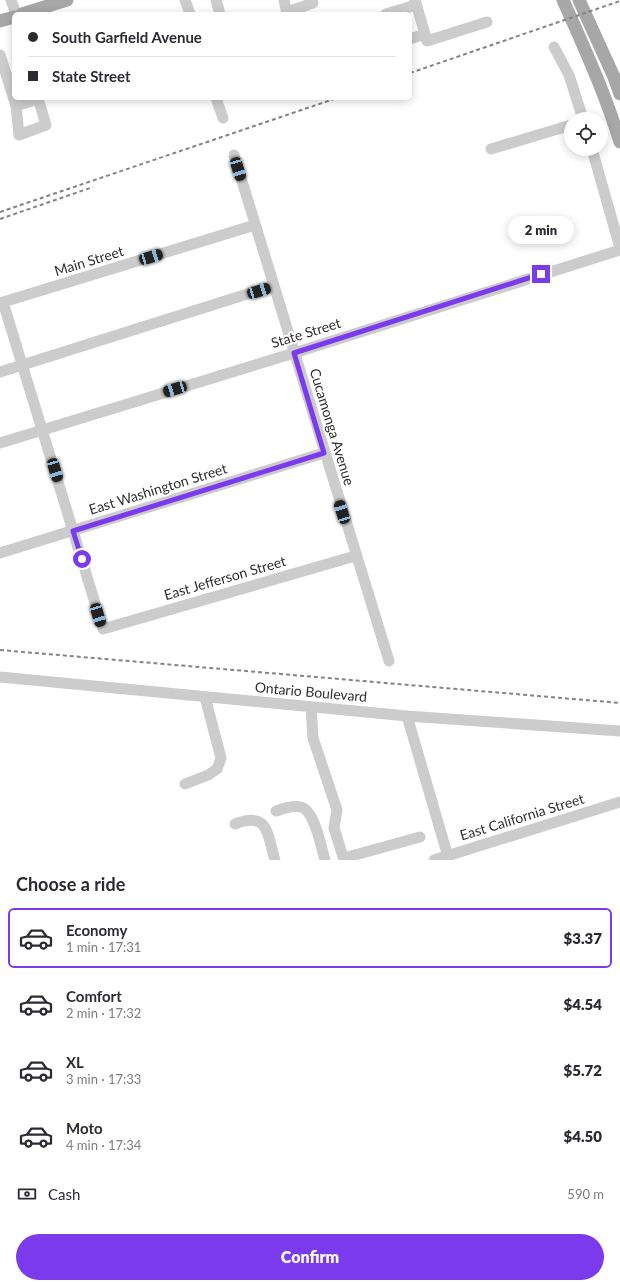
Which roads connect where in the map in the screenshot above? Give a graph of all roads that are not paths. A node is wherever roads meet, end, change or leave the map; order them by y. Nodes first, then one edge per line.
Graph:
1 (11, 0) edge
2 (185, 0) edge
3 (216, 0) edge
4 (284, 0) edge
5 (312, 0) edge
6 (563, 0) edge
7 (579, 0) edge
8 (63, 1) edge
9 (415, 2) edge
10 (15, 12) edge
11 (28, 12) edge
12 (189, 12) edge
13 (219, 12) edge
14 (287, 12) edge
15 (290, 12) edge
16 (391, 12) edge
17 (12, 18) edge
18 (0, 21) edge
19 (487, 22) dead end
20 (425, 34) junction
21 (412, 38) edge
22 (554, 47) dead end
23 (0, 55) edge
24 (12, 93) edge
25 (620, 94) edge
26 (14, 100) edge
27 (32, 100) edge
28 (39, 100) edge
29 (217, 100) edge
30 (16, 106) junction
31 (580, 112) edge
32 (223, 118) dead end
33 (564, 127) edge
34 (620, 142) edge
35 (491, 149) dead end
36 (234, 155) dead end
37 (594, 156) edge
38 (255, 225) junction
39 (620, 249) edge
40 (273, 286) junction
41 (2, 303) edge
42 (294, 353) junction
43 (23, 365) junction
44 (0, 372) edge
45 (43, 429) junction
46 (0, 443) edge
47 (324, 453) junction
48 (73, 531) junction
49 (0, 553) edge
50 (355, 556) junction
51 (389, 661) dead end
52 (0, 677) edge
53 (205, 697) junction
54 (311, 707) junction
55 (407, 716) junction
56 (620, 731) edge
57 (185, 784) dead end
58 (620, 802) edge
59 (276, 811) dead end
60 (235, 824) dead end
61 (420, 837) dead end
62 (448, 858) edge
63 (344, 859) edge
64 (275, 860) edge
65 (325, 860) edge
66 (434, 860) edge

1 - 10 street
2 - 12 street
3 - 13 street
4 - 14 street
5 - 15 street
6 - 34 main road
7 - 25 main road
8 - 11 main road
9 - 16 street
9 - 20 street
17 - 18 main road
19 - 20 street
20 - 21 street
22 - 31 street
23 - 24 street
26 - 30 street
27 - 30 street
28 - 30 street
29 - 32 street
33 - 35 street
36 - 38 street, Cucamonga Avenue
37 - 39 street
38 - 40 street, Cucamonga Avenue
38 - 41 street, Main Street
39 - 42 street, State Street
40 - 42 street, Cucamonga Avenue
40 - 43 street
41 - 43 street
42 - 45 street, State Street
42 - 47 street, Cucamonga Avenue
43 - 44 street
43 - 45 street
45 - 46 street, State Street
45 - 48 street
47 - 48 street, East Washington Street
47 - 50 street, Cucamonga Avenue
48 - 49 street, East Washington Street
48 - 50 street, East Jefferson Street
50 - 51 street, Cucamonga Avenue
52 - 53 street, Ontario Boulevard
53 - 54 street, Ontario Boulevard
53 - 57 street
54 - 55 street, Ontario Boulevard
54 - 63 street
55 - 56 street, Ontario Boulevard
55 - 62 street
58 - 62 street, East California Street
59 - 65 street
60 - 64 street
61 - 63 street
62 - 66 street, East California Street

